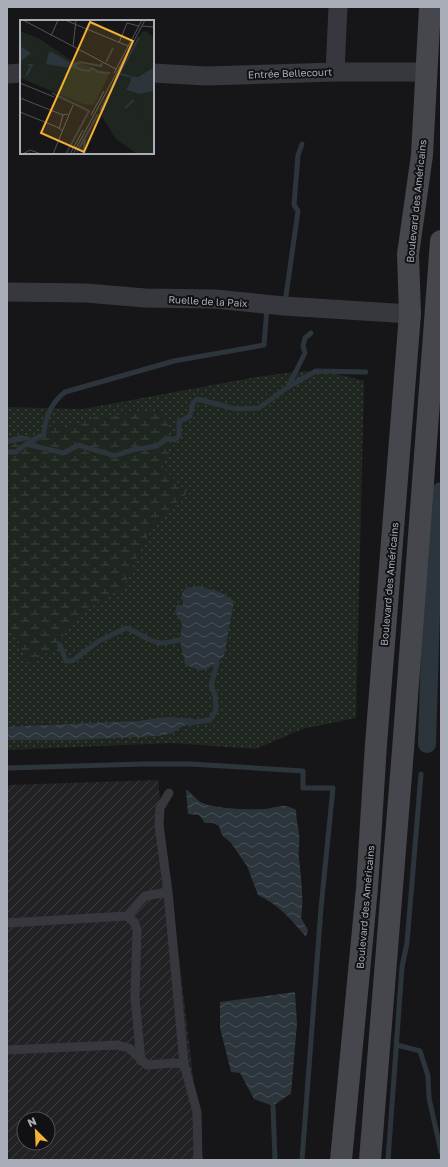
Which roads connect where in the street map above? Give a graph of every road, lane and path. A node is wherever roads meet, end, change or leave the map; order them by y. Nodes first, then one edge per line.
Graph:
1 (338, 7) edge
2 (430, 7) edge
3 (335, 72) junction
4 (426, 72) junction
5 (20, 73) edge
6 (154, 73) edge
7 (7, 74) edge
8 (441, 241) edge
9 (7, 292) edge
10 (410, 314) junction
11 (169, 794) dead end
12 (168, 892) junction
13 (127, 916) junction
14 (7, 923) edge
15 (7, 1050) edge
16 (141, 1061) junction
17 (184, 1064) junction
18 (198, 1160) edge
19 (341, 1160) edge
20 (370, 1160) edge

1 - 3 street
2 - 4 main road, Boulevard des Américains
3 - 4 street, Entrée Bellecourt
3 - 6 street, Entrée Bellecourt
4 - 10 main road, Boulevard des Américains
5 - 7 street
8 - 20 main road
9 - 10 street, Ruelle de la Paix
10 - 19 main road, Boulevard des Américains
11 - 12 lane
12 - 13 lane
12 - 17 lane
13 - 14 lane
13 - 16 lane
15 - 16 lane
16 - 17 lane
17 - 18 lane

